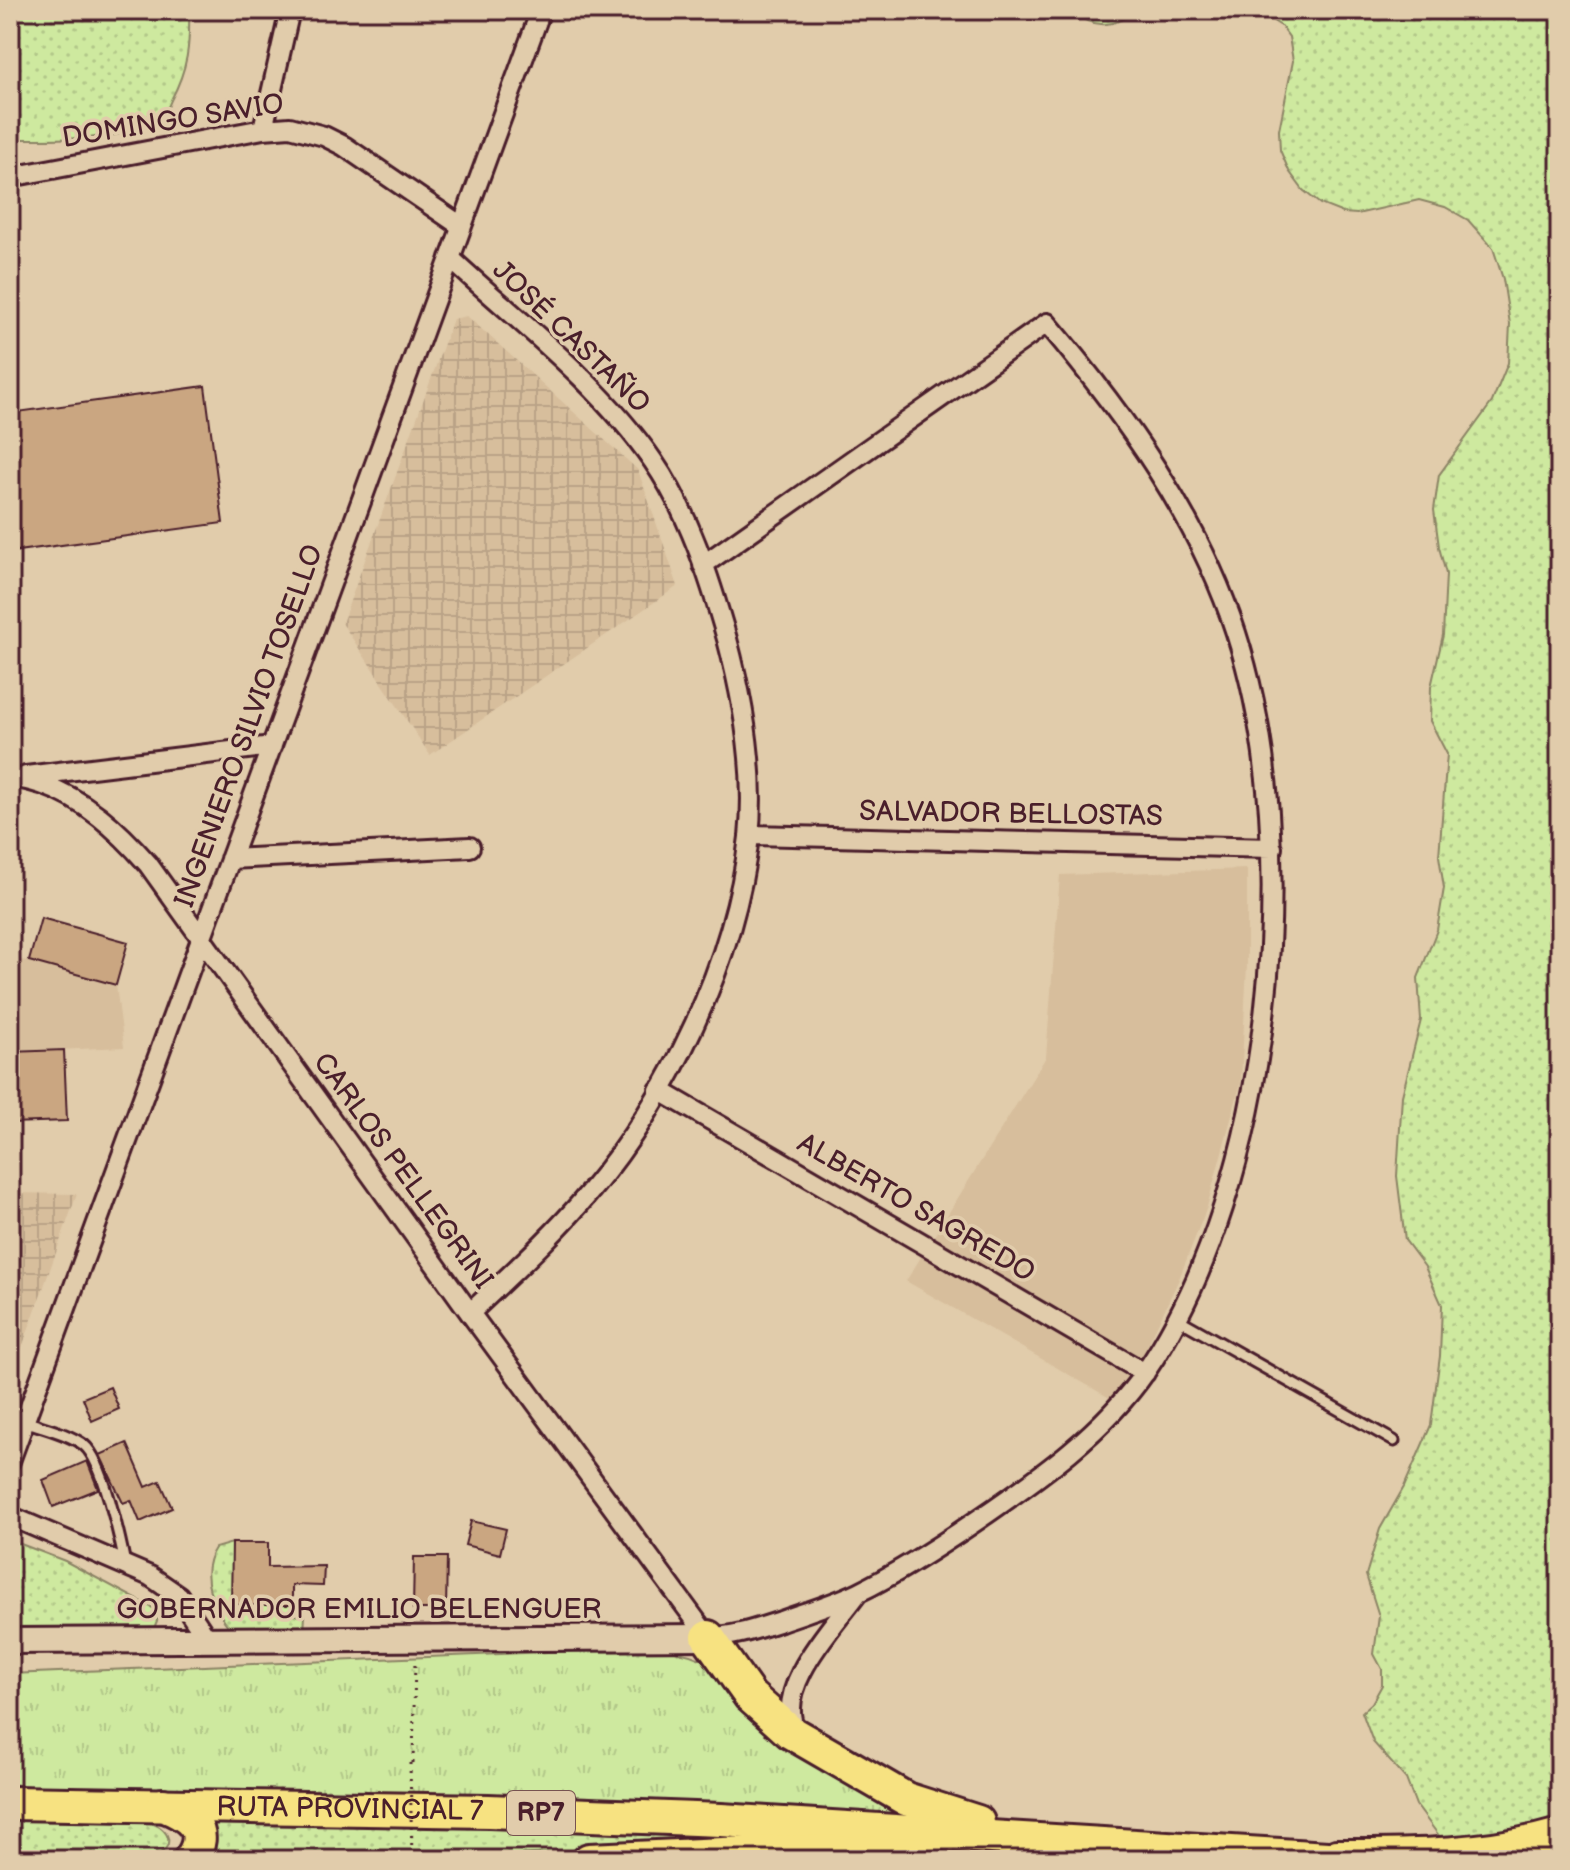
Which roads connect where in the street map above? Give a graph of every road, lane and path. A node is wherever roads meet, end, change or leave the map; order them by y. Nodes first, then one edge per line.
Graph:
1 (290, 10) edge
2 (541, 10) edge
3 (263, 129) junction
4 (10, 177) edge
5 (461, 226) junction
6 (450, 258) junction
7 (703, 565) junction
8 (272, 746) junction
9 (14, 778) edge
10 (749, 835) junction
11 (470, 847) dead end
12 (1272, 848) junction
13 (230, 859) junction
14 (202, 937) junction
15 (659, 1090) junction
16 (470, 1313) junction
17 (1178, 1319) junction
18 (1145, 1373) junction
19 (25, 1421) junction
20 (1394, 1441) dead end
21 (10, 1461) edge
22 (10, 1516) edge
23 (125, 1564) junction
24 (858, 1592) junction
25 (708, 1637) junction
26 (415, 1639) junction
27 (208, 1640) junction
28 (10, 1641) edge
29 (805, 1742) junction
30 (10, 1796) edge
31 (10, 1803) edge
32 (55, 1804) junction
33 (163, 1805) junction
34 (1560, 1835) edge
35 (1071, 1841) junction
36 (785, 1856) edge
37 (1310, 1857) junction
38 (190, 1860) edge
39 (412, 1860) edge
40 (589, 1860) edge
41 (1015, 1860) edge
42 (1359, 1860) edge

1 - 3 street
2 - 5 street, INGENIERO SILVIO TOSELLO
3 - 4 street, DOMINGO SAVIO
3 - 5 street, DOMINGO SAVIO
5 - 6 street, INGENIERO SILVIO TOSELLO
6 - 7 street, JOSÉ CASTAÑO
6 - 8 street, INGENIERO SILVIO TOSELLO
7 - 10 street, JOSÉ CASTAÑO
7 - 12 street
8 - 9 street, CARLOS PELLEGRINI
8 - 13 street, INGENIERO SILVIO TOSELLO
9 - 14 street, CARLOS PELLEGRINI
10 - 12 street, SALVADOR BELLOSTAS
10 - 15 street, JOSÉ CASTAÑO
11 - 13 street
12 - 17 street
13 - 14 street, INGENIERO SILVIO TOSELLO
14 - 16 street, CARLOS PELLEGRINI
14 - 19 street, INGENIERO SILVIO TOSELLO
15 - 16 street, JOSÉ CASTAÑO
15 - 18 street, ALBERTO SAGREDO
16 - 25 street, CARLOS PELLEGRINI
17 - 18 street
17 - 20 lane
18 - 24 street
19 - 21 street, INGENIERO SILVIO TOSELLO
19 - 23 lane
22 - 23 street
23 - 27 street
24 - 25 street
24 - 29 street
25 - 26 street, GOBERNADOR EMILIO BELENGUER
25 - 29 highway
26 - 27 street, GOBERNADOR EMILIO BELENGUER
26 - 39 path, bridge
27 - 28 street, GOBERNADOR EMILIO BELENGUER
29 - 35 highway
30 - 32 street
31 - 32 highway, RUTA PROVINCIAL 7 / RP7
32 - 33 highway, RUTA PROVINCIAL 7 / RP7
33 - 35 highway, RUTA PROVINCIAL 7 / RP7
33 - 38 highway
34 - 37 highway
35 - 37 highway, RUTA PROVINCIAL 7 / RP7
36 - 40 highway, RP7
36 - 41 highway, RP7
37 - 42 highway, RUTA PROVINCIAL 7 / RP7

